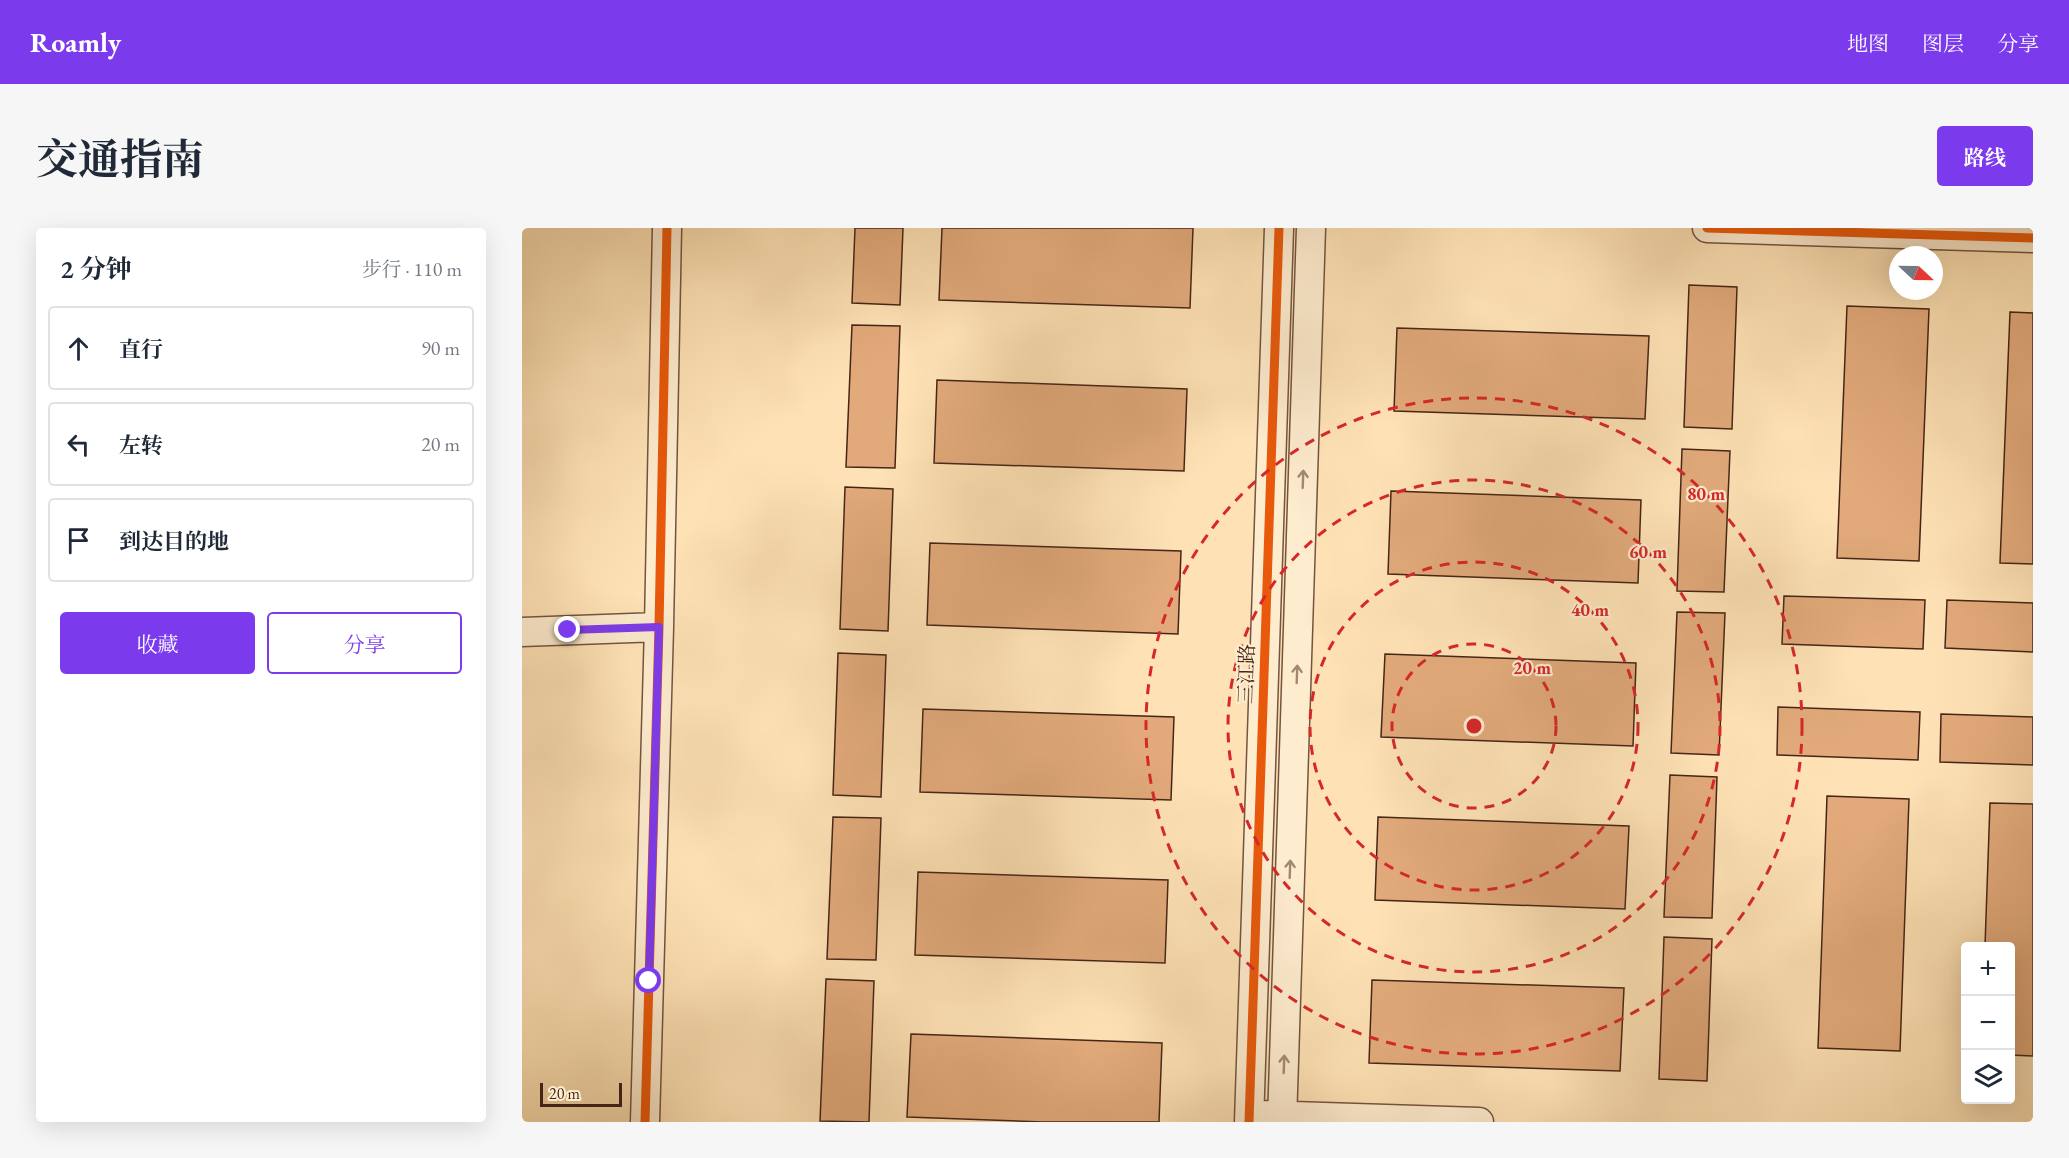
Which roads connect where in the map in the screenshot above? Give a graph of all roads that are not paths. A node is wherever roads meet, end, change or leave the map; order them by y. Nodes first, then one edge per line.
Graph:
1 (667, 228) edge
2 (1279, 228) edge
3 (1311, 228) edge
4 (1707, 228) edge
5 (2033, 238) edge
6 (659, 627) junction
7 (522, 632) edge
8 (1249, 1118) edge
9 (1282, 1119) edge
10 (645, 1122) edge
11 (1479, 1122) edge

1 - 6 street
2 - 8 street, 三江路
9 -> 3 street
4 - 5 street
6 - 7 street
6 - 10 street
8 - 9 street
9 - 11 street

